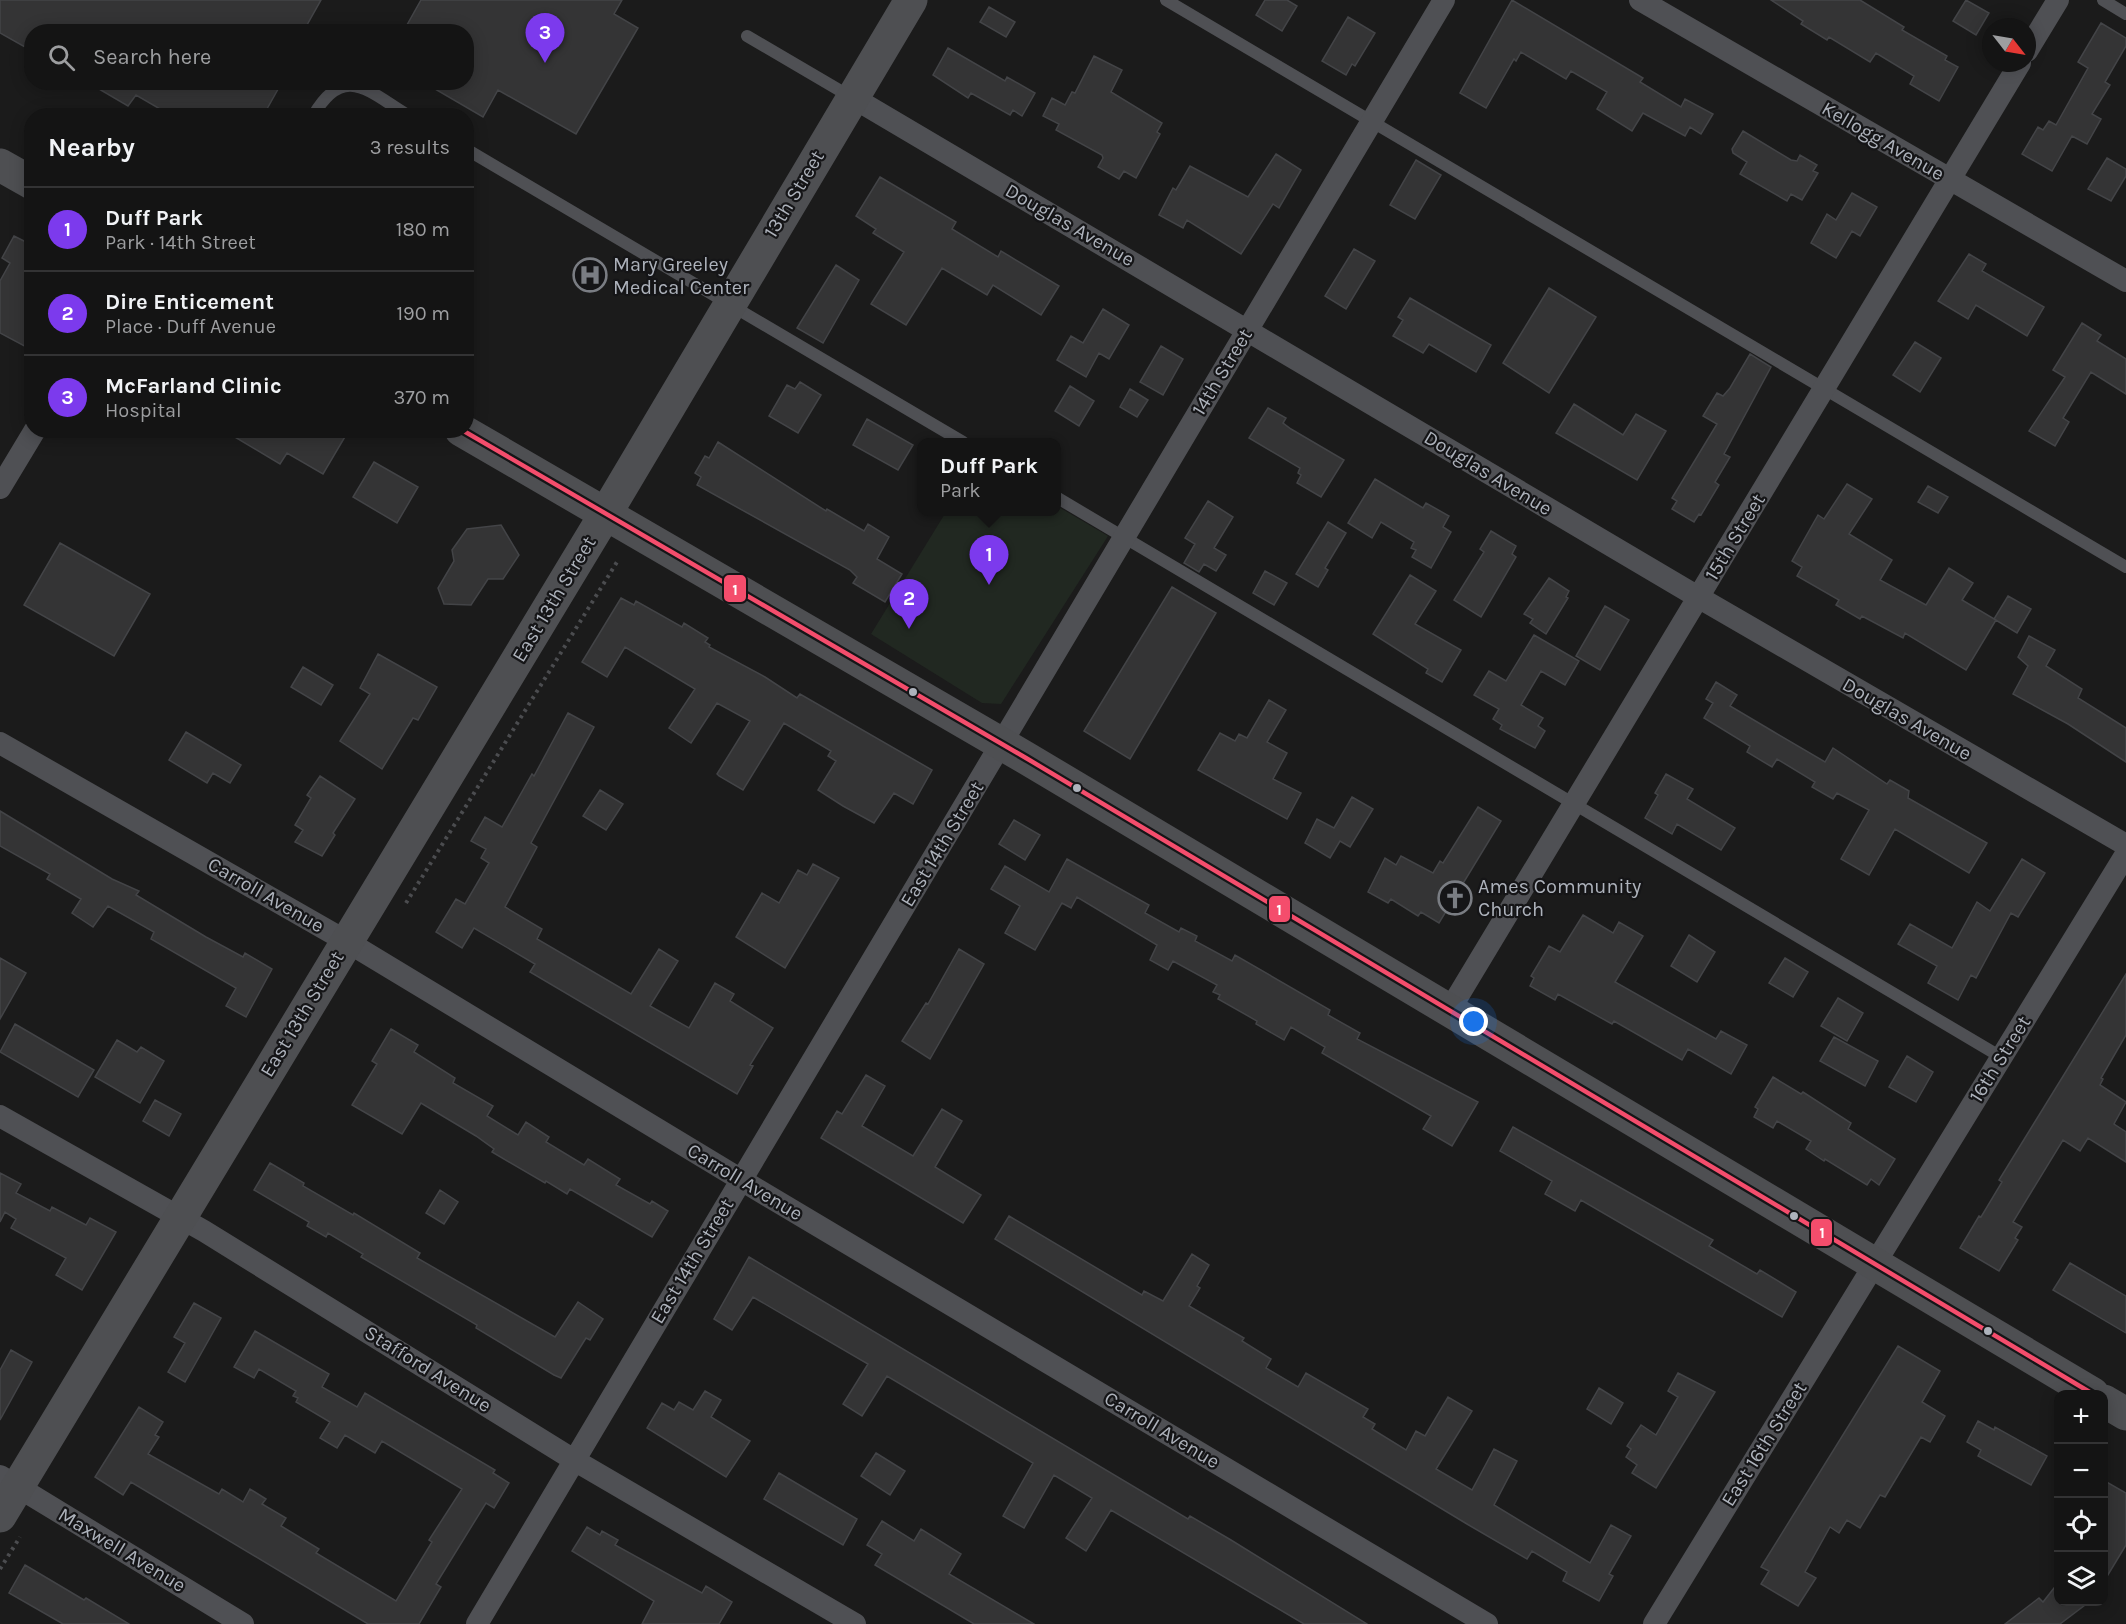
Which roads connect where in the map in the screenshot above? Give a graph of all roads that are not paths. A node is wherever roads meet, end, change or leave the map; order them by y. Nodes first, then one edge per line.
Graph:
1 (911, 0) edge
2 (1166, 0) edge
3 (1444, 0) edge
4 (1640, 0) edge
5 (2058, 0) edge
6 (2103, 0) edge
7 (2126, 14) edge
8 (747, 36) dead end
9 (2036, 36) edge
10 (2015, 72) edge
11 (334, 90) edge
12 (365, 90) edge
13 (852, 97) junction
14 (318, 108) edge
15 (395, 108) edge
16 (1371, 123) junction
17 (474, 154) edge
18 (0, 165) edge
19 (24, 178) edge
20 (1950, 179) junction
21 (2126, 281) edge
22 (729, 306) junction
23 (1247, 330) junction
24 (1824, 389) junction
25 (474, 437) edge
26 (30, 438) edge
27 (956, 438) edge
28 (0, 488) edge
29 (1061, 500) edge
30 (606, 513) junction
31 (1125, 537) junction
32 (2126, 567) edge
33 (1698, 597) junction
34 (0, 743) edge
35 (1002, 744) junction
36 (1574, 803) junction
37 (2126, 845) edge
38 (2126, 854) edge
39 (346, 941) junction
40 (1449, 1011) junction
41 (2001, 1057) junction
42 (0, 1116) edge
43 (741, 1179) junction
44 (180, 1217) junction
45 (1875, 1264) junction
46 (2085, 1390) edge
47 (2108, 1404) edge
48 (2126, 1414) edge
49 (574, 1460) junction
50 (9, 1482) edge
51 (13, 1522) edge
52 (243, 1624) edge
53 (477, 1624) edge
54 (855, 1624) edge
55 (1487, 1624) edge
56 (1654, 1624) edge

1 - 13 main road, 13th Street
2 - 16 lane
3 - 16 street, 14th Street
4 - 20 street, Kellogg Avenue
5 - 9 street
6 - 7 lane
8 - 13 lane
10 - 20 street, 15th Street
11 - 14 lane
12 - 15 lane
13 - 22 main road, 13th Street
13 - 23 street, Douglas Avenue
16 - 23 street, 14th Street
16 - 24 lane
17 - 22 lane
18 - 19 main road
20 - 21 street, Kellogg Avenue
20 - 24 street, 15th Street
22 - 27 lane
22 - 30 main road, 13th Street
23 - 31 street, 14th Street
23 - 33 street, Douglas Avenue
24 - 32 lane
24 - 33 street, 15th Street
25 - 30 main road
26 - 28 street
29 - 31 lane
30 - 35 main road
30 - 39 main road, East 13th Street
31 - 35 street, 14th Street
31 - 36 lane
33 - 36 street, 15th Street
33 - 37 street, Douglas Avenue
34 - 39 street, Carroll Avenue
35 - 40 main road
35 - 43 street, East 14th Street
36 - 40 street, 15th Street
36 - 41 lane
38 - 41 street, 16th Street
39 - 43 street, Carroll Avenue
39 - 44 main road, East 13th Street
40 - 45 main road
41 - 45 street, 16th Street
42 - 44 street, Stafford Avenue
43 - 49 street, East 14th Street
43 - 55 street, Carroll Avenue
44 - 49 street, Stafford Avenue
44 - 50 main road, East 13th Street
45 - 46 main road
45 - 56 street, East 16th Street
47 - 48 main road
49 - 53 street, East 14th Street
49 - 54 street, Stafford Avenue
50 - 51 main road, East 13th Street
50 - 52 street, Maxwell Avenue

